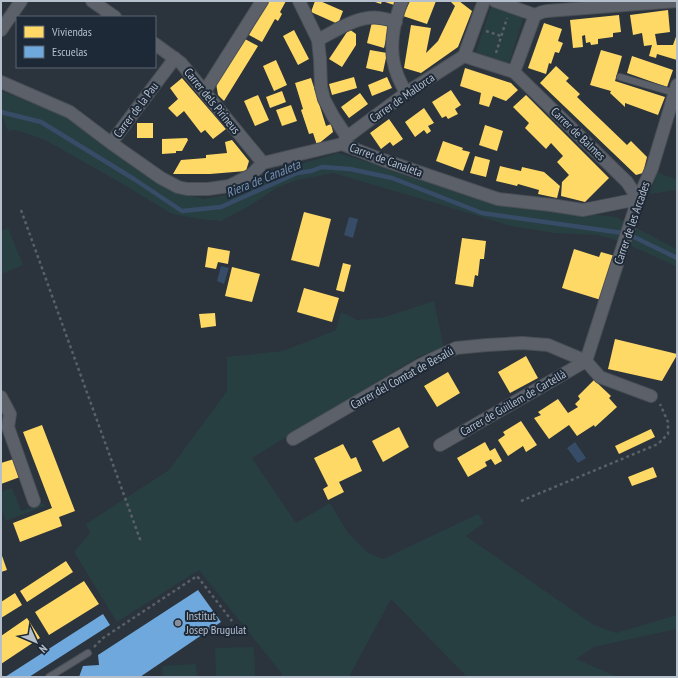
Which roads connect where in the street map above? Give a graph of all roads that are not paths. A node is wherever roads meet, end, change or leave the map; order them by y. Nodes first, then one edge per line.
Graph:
1 (21, 1) edge
2 (92, 1) edge
3 (262, 1) edge
4 (300, 1) edge
5 (402, 1) edge
6 (484, 1) edge
7 (496, 1) edge
8 (677, 1) edge
9 (549, 6) edge
10 (535, 15) junction
11 (114, 16) edge
12 (396, 22) junction
13 (1, 30) edge
14 (318, 40) junction
15 (156, 45) edge
16 (464, 56) junction
17 (175, 58) junction
18 (514, 72) junction
19 (620, 77) dead end
20 (1, 82) edge
21 (676, 89) edge
22 (205, 91) junction
23 (406, 93) junction
24 (345, 141) junction
25 (111, 143) junction
26 (262, 163) junction
27 (638, 199) junction
28 (586, 361) junction
29 (651, 396) road end
30 (1, 397) edge
31 (4, 429) edge
32 (293, 439) dead end
33 (440, 445) dead end
34 (34, 501) dead end
35 (88, 653) road end
36 (56, 675) edge
37 (49, 677) edge

1 - 13 street
2 - 11 street
3 - 22 street
4 - 14 street
5 - 12 street
6 - 16 street
7 - 10 street
8 - 9 street
9 - 10 street
10 - 18 street
12 - 14 street
12 - 23 street
14 - 24 street
15 - 17 street, Carrer dels Pirineus
16 - 18 street
16 - 23 street, Carrer de Mallorca
17 - 22 street, Carrer dels Pirineus
17 - 25 street, Carrer de la Pau
18 - 27 street, Carrer de Balmes
19 - 21 lane
20 - 25 street
21 - 27 street, Carrer de les Arcades
22 - 26 street, Carrer dels Pirineus
23 - 24 street, Carrer de Mallorca
24 - 26 street, Carrer de Canaleta
24 - 27 street, Carrer de Canaleta
25 - 26 street
27 - 28 street, Carrer de les Arcades
28 - 29 street
28 - 32 street, Carrer del Comtat de Besalú
28 - 33 street, Carrer de Guillem de Cartellà
30 - 31 street
31 - 34 street
35 - 36 lane
36 - 37 lane

